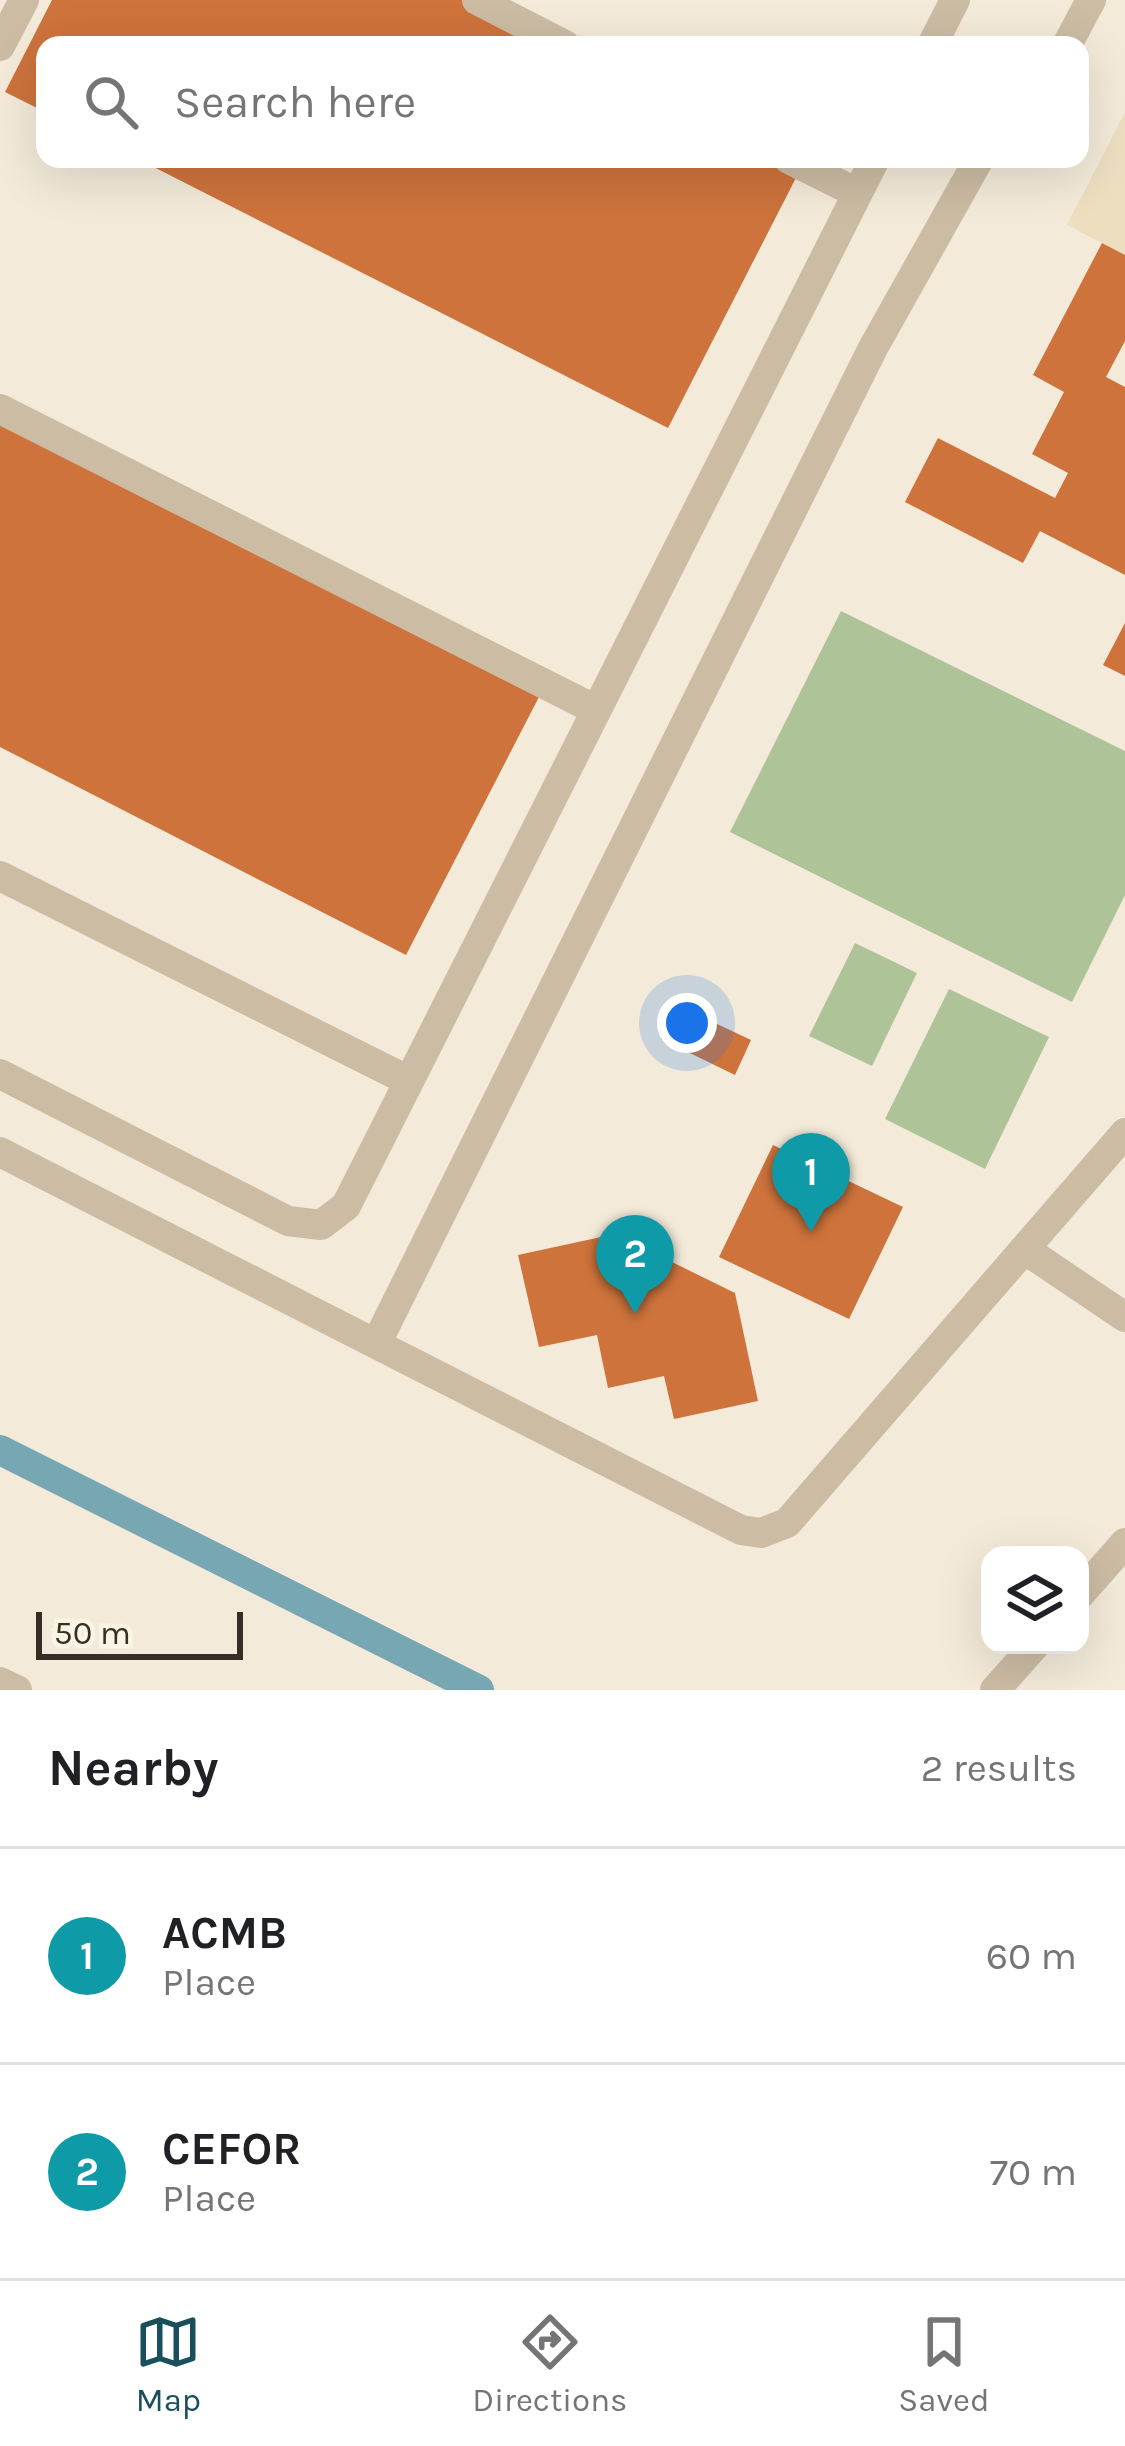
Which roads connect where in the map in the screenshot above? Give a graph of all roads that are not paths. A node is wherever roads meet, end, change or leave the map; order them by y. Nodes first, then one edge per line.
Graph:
1 (24, 0) edge
2 (477, 0) edge
3 (955, 0) edge
4 (1091, 0) edge
5 (548, 36) edge
6 (937, 36) edge
7 (1072, 36) edge
8 (0, 46) edge
9 (806, 168) edge
10 (870, 168) edge
11 (974, 168) edge
12 (857, 194) junction
13 (0, 409) edge
14 (596, 710) junction
15 (0, 876) edge
16 (0, 1074) edge
17 (409, 1081) junction
18 (1125, 1133) edge
19 (0, 1152) edge
20 (1024, 1249) junction
21 (1125, 1317) edge
22 (376, 1344) junction
23 (1125, 1543) edge
24 (1089, 1584) edge
25 (1026, 1654) edge
26 (0, 1682) edge
27 (17, 1690) edge
28 (995, 1690) edge

1 - 8 street
2 - 5 street
3 - 6 street
4 - 7 street
9 - 12 street
10 - 12 street
11 - 22 street
12 - 14 street
13 - 14 street
14 - 17 street
15 - 17 street
16 - 17 street
18 - 20 street
19 - 22 street
20 - 21 street
20 - 22 street
23 - 24 street
25 - 28 street
26 - 27 street

